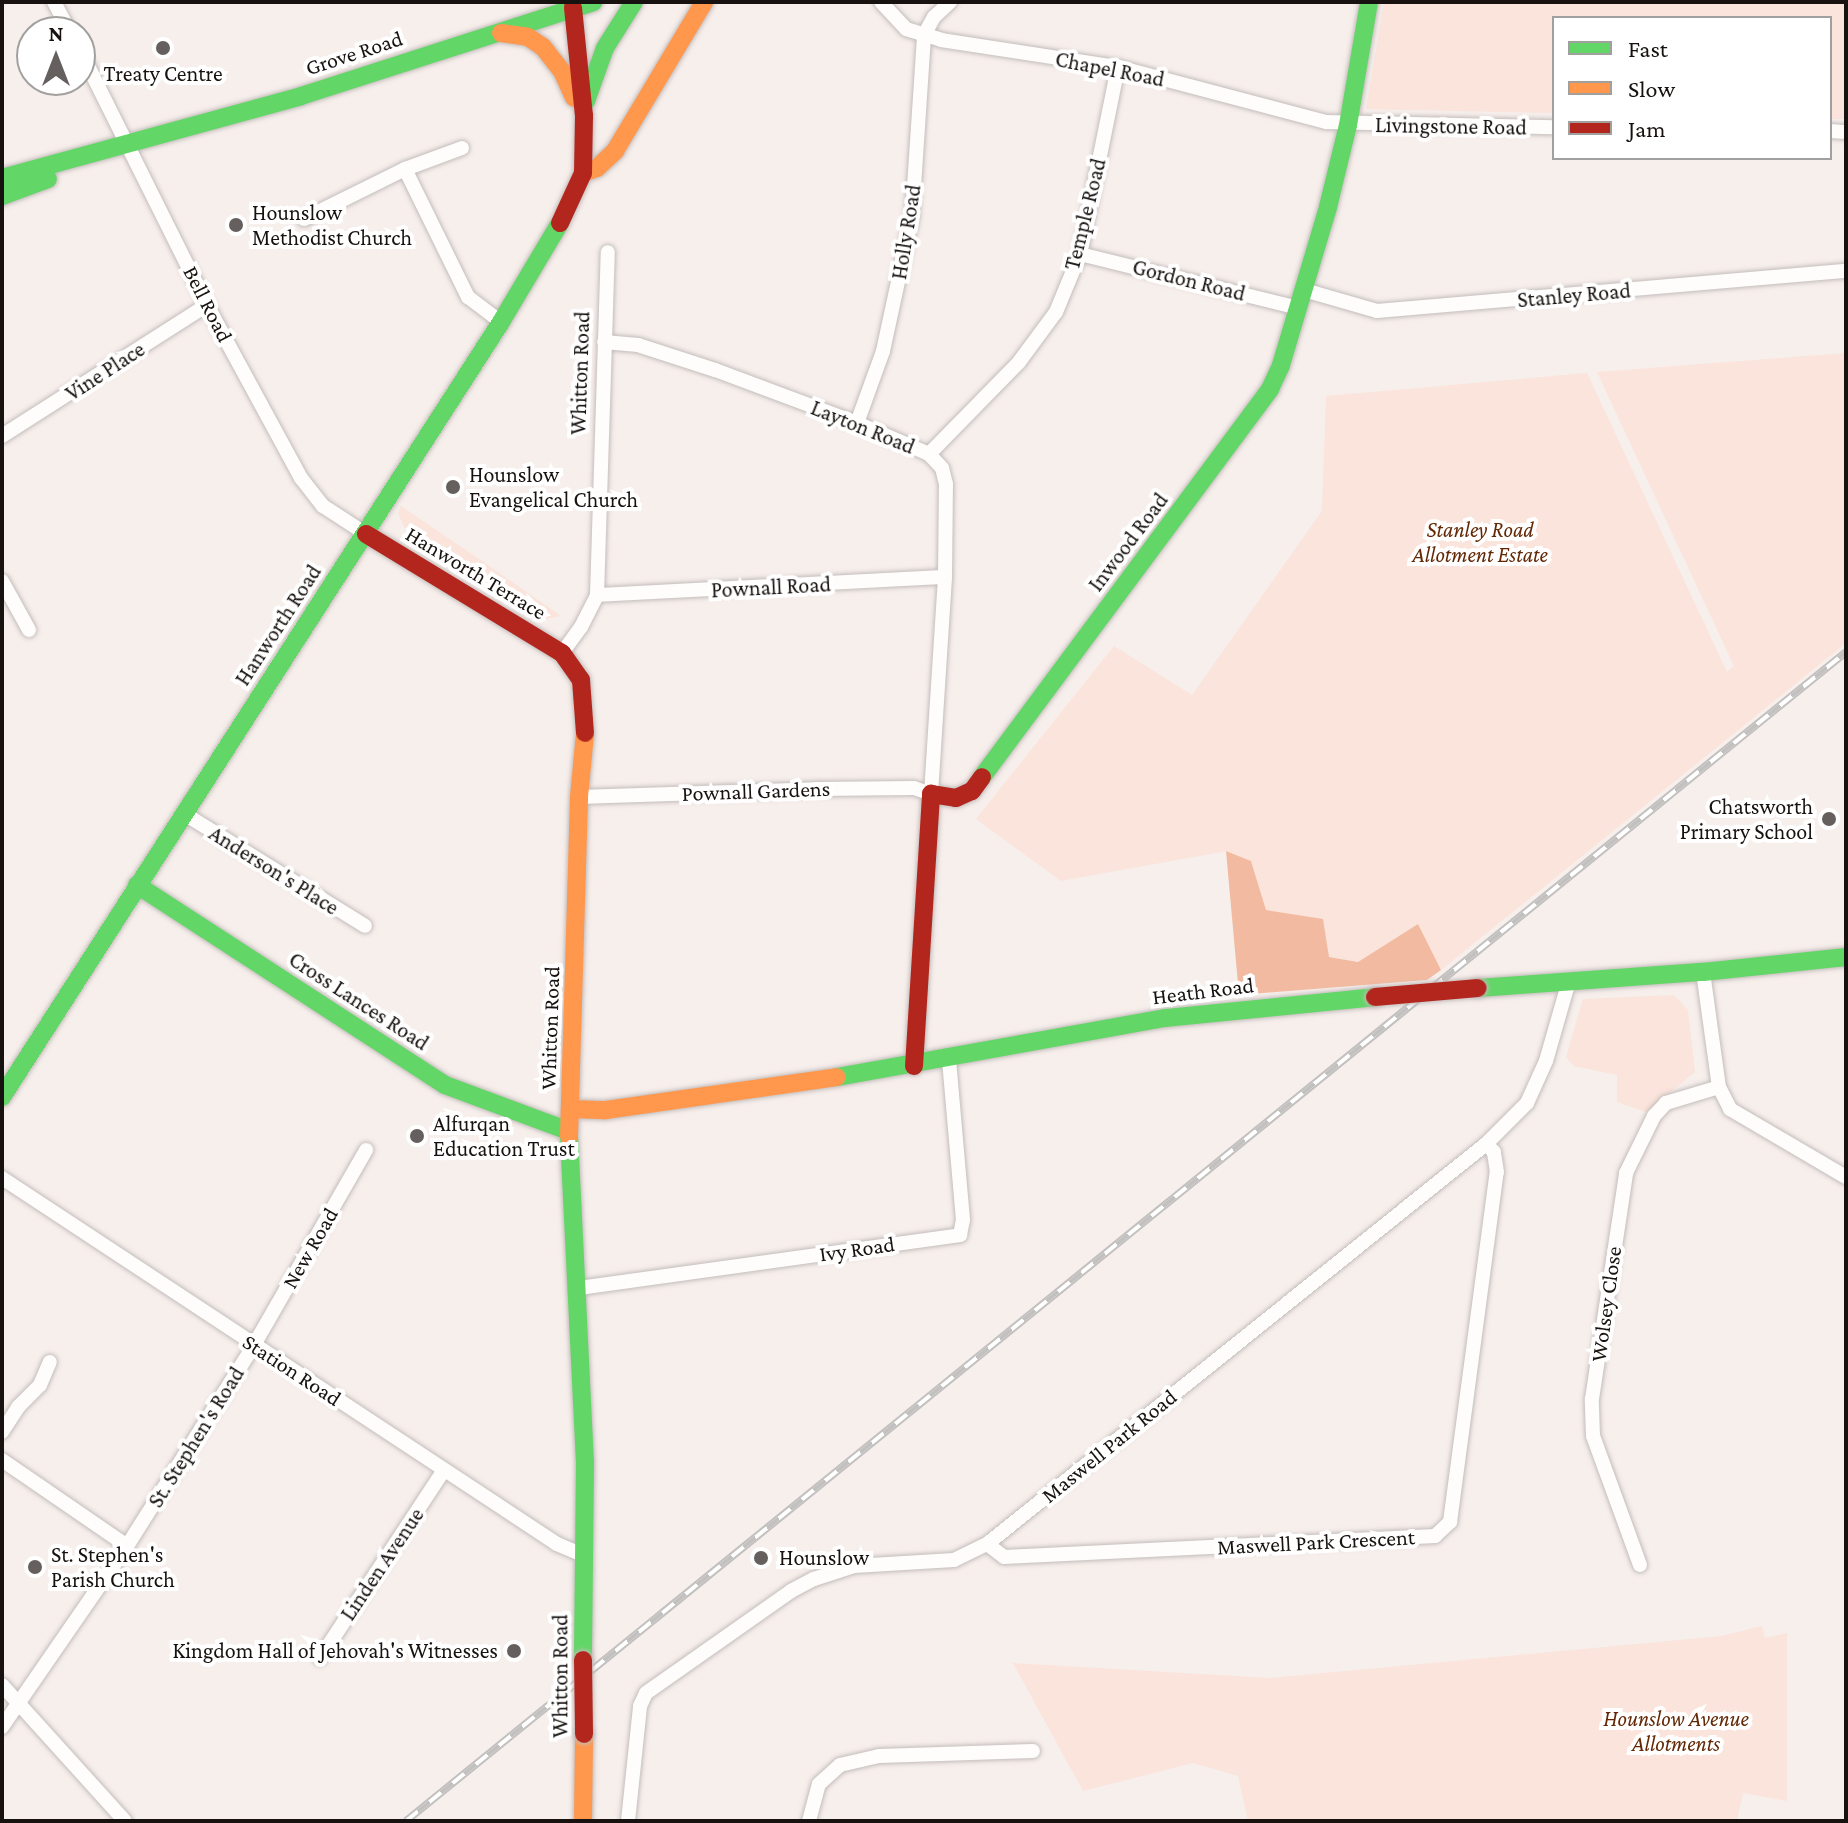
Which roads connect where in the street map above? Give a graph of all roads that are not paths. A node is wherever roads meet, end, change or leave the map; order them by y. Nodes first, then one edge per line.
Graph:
1 (634, 2) edge
2 (704, 2) edge
3 (881, 2) edge
4 (950, 2) edge
5 (1369, 2) edge
6 (583, 5) edge
7 (491, 33) junction
8 (924, 35) junction
9 (1118, 67) junction
10 (96, 80) edge
11 (589, 87) junction
12 (584, 119) junction
13 (1348, 125) junction
14 (1552, 127) edge
15 (130, 145) junction
16 (462, 148) dead end
17 (92, 156) junction
18 (405, 169) junction
19 (583, 173) junction
20 (2, 178) edge
21 (2, 196) edge
22 (304, 219) dead end
23 (608, 252) dead end
24 (1080, 254) junction
25 (1846, 271) edge
26 (1301, 299) junction
27 (207, 305) junction
28 (501, 322) junction
29 (604, 342) junction
30 (857, 423) junction
31 (2, 436) edge
32 (929, 454) junction
33 (366, 534) junction
34 (945, 577) junction
35 (2, 581) edge
36 (597, 595) junction
37 (29, 630) dead end
38 (562, 653) junction
39 (931, 794) junction
40 (579, 797) junction
41 (183, 813) junction
42 (137, 885) junction
43 (365, 926) dead end
44 (1846, 957) edge
45 (1703, 972) junction
46 (1569, 981) junction
47 (949, 1060) junction
48 (914, 1066) junction
49 (1719, 1087) junction
50 (2, 1097) edge
51 (571, 1109) junction
52 (569, 1131) junction
53 (1486, 1144) junction
54 (366, 1150) dead end
55 (1846, 1177) edge
56 (2, 1178) edge
57 (579, 1288) junction
58 (254, 1345) junction
59 (50, 1362) dead end
60 (2, 1432) edge
61 (2, 1460) edge
62 (444, 1470) junction
63 (987, 1544) junction
64 (127, 1546) junction
65 (585, 1556) junction
66 (1640, 1565) dead end
67 (320, 1658) dead end
68 (2, 1685) edge
69 (19, 1703) junction
70 (2, 1727) edge
71 (1033, 1751) dead end
72 (125, 1821) edge
73 (583, 1821) edge
74 (628, 1821) edge
75 (809, 1821) edge

1 - 11 main road, Hanworth Road
2 - 19 main road
3 - 8 street, Chapel Road
4 - 8 street
5 - 13 main road, Inwood Road
6 - 7 main road, Grove Road
6 - 11 main road
6 - 12 main road, Hanworth Road
7 - 12 main road
7 - 15 main road, Grove Road
8 - 9 street, Chapel Road
8 - 30 street, Holly Road
9 - 13 street, Chapel Road
9 - 24 street, Temple Road
10 - 15 street, Bell Road
11 - 12 main road, Hanworth Road
12 - 19 main road, Hanworth Road
13 - 14 street, Livingstone Road
13 - 26 main road, Inwood Road
15 - 17 main road, Grove Road
15 - 27 street, Bell Road
16 - 18 street
17 - 20 main road
17 - 21 main road
18 - 22 street
18 - 28 street
19 - 28 main road, Hanworth Road
23 - 29 street, Whitton Road
24 - 26 street, Gordon Road
24 - 32 street, Temple Road
25 - 26 street, Stanley Road
26 - 39 main road, Inwood Road
27 - 31 street, Vine Place
27 - 33 street, Bell Road
28 - 33 main road, Hanworth Road
29 - 30 street, Layton Road
29 - 36 street, Whitton Road
30 - 32 street, Layton Road
32 - 34 street, Layton Road
33 - 38 main road, Hanworth Terrace
33 - 41 main road, Hanworth Road
34 - 36 street, Pownall Road
34 - 39 street, Layton Road
35 - 37 street
36 - 38 street, Whitton Road
38 - 40 main road, Whitton Road
39 - 40 street, Pownall Gardens
39 - 48 main road
40 - 51 main road, Whitton Road
41 - 42 main road, Hanworth Road
41 - 43 street, Anderson's Place
42 - 50 main road, Hanworth Road
42 - 52 main road, Cross Lances Road
44 - 45 main road, Heath Road
45 - 46 main road, Heath Road
45 - 49 street
46 - 47 main road, Heath Road, bridge
46 - 53 street, Maswell Park Road
47 - 48 main road, Heath Road
47 - 57 street, Ivy Road
48 - 51 main road, Heath Road
49 - 55 street
49 - 66 street, Wolsey Close
51 - 52 main road, Whitton Road
52 - 57 main road, Whitton Road
53 - 63 street, Maswell Park Road
53 - 63 street, Maswell Park Crescent
54 - 58 street, New Road
56 - 58 street, Station Road
57 - 65 main road, Whitton Road
58 - 62 street, Station Road
58 - 64 street, St. Stephen's Road
59 - 60 street
61 - 64 street
62 - 65 street, Station Road
62 - 67 street, Linden Avenue
63 - 74 street, Maswell Park Road
64 - 69 street, St. Stephen's Road
65 - 73 main road, Whitton Road, bridge
68 - 69 street
69 - 70 street, St. Stephen's Road
69 - 72 street
71 - 75 street

